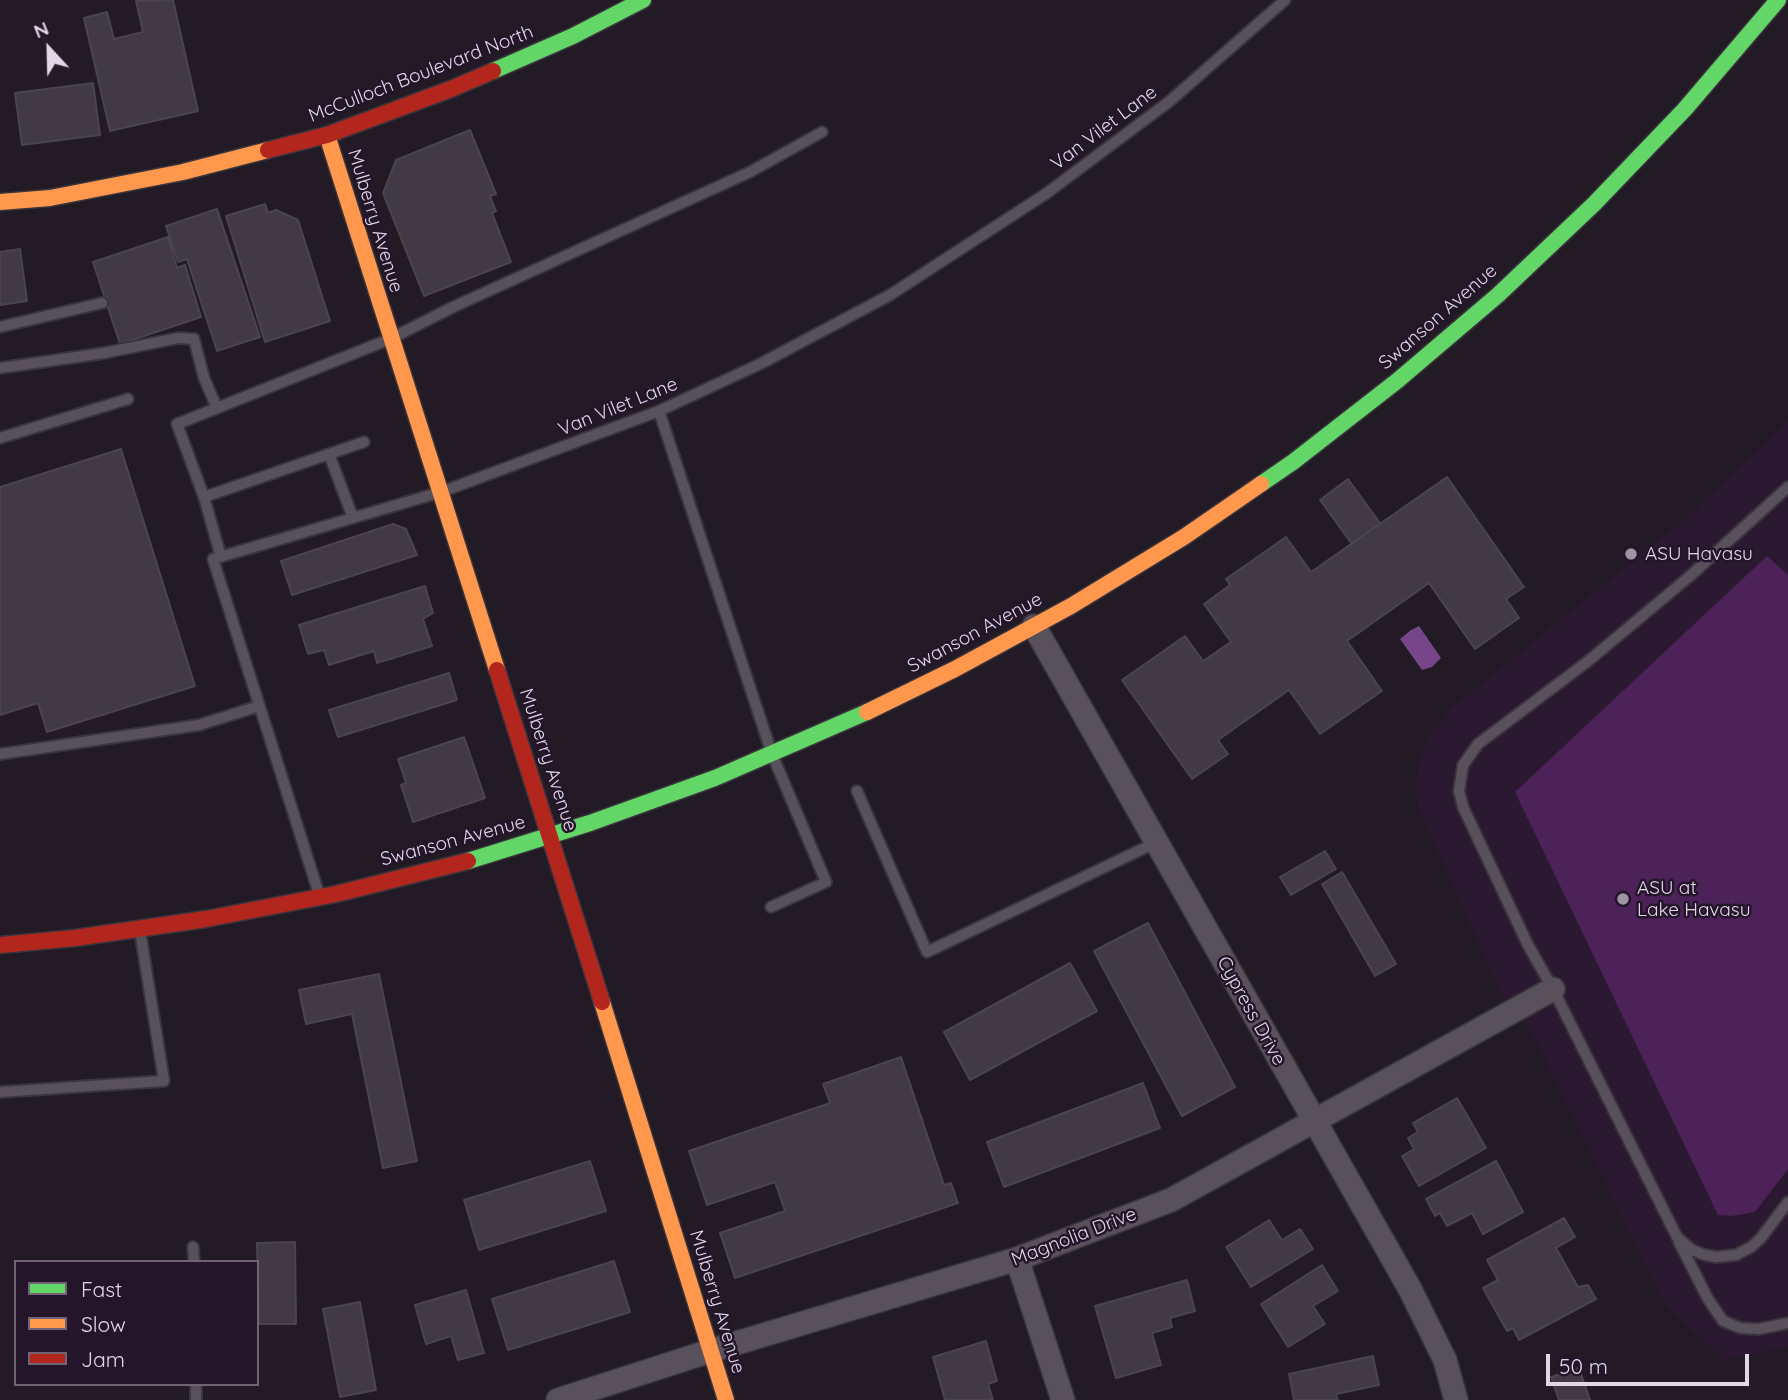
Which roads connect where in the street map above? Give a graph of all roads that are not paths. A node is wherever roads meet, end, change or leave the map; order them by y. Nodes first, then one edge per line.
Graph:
1 (643, 0) edge
2 (1285, 0) edge
3 (1778, 0) edge
4 (822, 132) dead end
5 (327, 135) junction
6 (0, 202) edge
7 (102, 303) dead end
8 (0, 327) edge
9 (390, 339) junction
10 (0, 368) edge
11 (128, 399) dead end
12 (217, 408) junction
13 (659, 411) junction
14 (0, 438) edge
15 (364, 442) dead end
16 (329, 454) junction
17 (1788, 487) edge
18 (441, 492) junction
19 (204, 497) junction
20 (353, 519) junction
21 (221, 556) junction
22 (1034, 626) junction
23 (259, 706) junction
24 (0, 754) edge
25 (772, 754) junction
26 (857, 791) dead end
27 (550, 835) junction
28 (1157, 842) junction
29 (320, 897) junction
30 (771, 907) dead end
31 (139, 929) junction
32 (0, 945) edge
33 (1553, 989) junction
34 (0, 1092) edge
35 (1312, 1120) junction
36 (1788, 1202) edge
37 (1673, 1230) junction
38 (194, 1247) dead end
39 (1017, 1259) junction
40 (194, 1260) edge
41 (1788, 1323) edge
42 (710, 1351) junction
43 (558, 1400) edge
44 (726, 1400) edge
45 (1063, 1400) edge
46 (1456, 1400) edge

1 - 5 street, McCulloch Boulevard North
2 - 13 lane, Van Vilet Lane
3 - 22 street, Swanson Avenue
4 - 9 lane
5 - 6 street, McCulloch Boulevard North
5 - 9 street, Mulberry Avenue
7 - 8 lane
9 - 12 lane
9 - 18 street, Mulberry Avenue
10 - 12 lane
11 - 14 lane
12 - 19 lane
13 - 18 lane, Van Vilet Lane
13 - 25 lane
15 - 16 lane
16 - 19 lane
16 - 20 lane
17 - 33 lane
18 - 20 lane, Van Vilet Lane
18 - 27 street, Mulberry Avenue
19 - 21 lane
20 - 21 lane, Van Vilet Lane
21 - 23 lane
22 - 25 street, Swanson Avenue
22 - 28 street, Cypress Drive
23 - 24 lane
23 - 29 lane
25 - 27 street, Swanson Avenue
25 - 30 lane
26 - 28 lane
27 - 29 street, Swanson Avenue
27 - 42 street, Mulberry Avenue
28 - 35 street, Cypress Drive
29 - 31 street, Swanson Avenue
31 - 32 street, Swanson Avenue
31 - 34 lane
33 - 35 street, Magnolia Drive
33 - 37 lane
35 - 39 street, Magnolia Drive
35 - 46 street, Cypress Drive
36 - 37 lane
37 - 41 lane
38 - 40 lane
39 - 42 street, Magnolia Drive
39 - 45 street
42 - 43 street, Magnolia Drive
42 - 44 street, Mulberry Avenue

